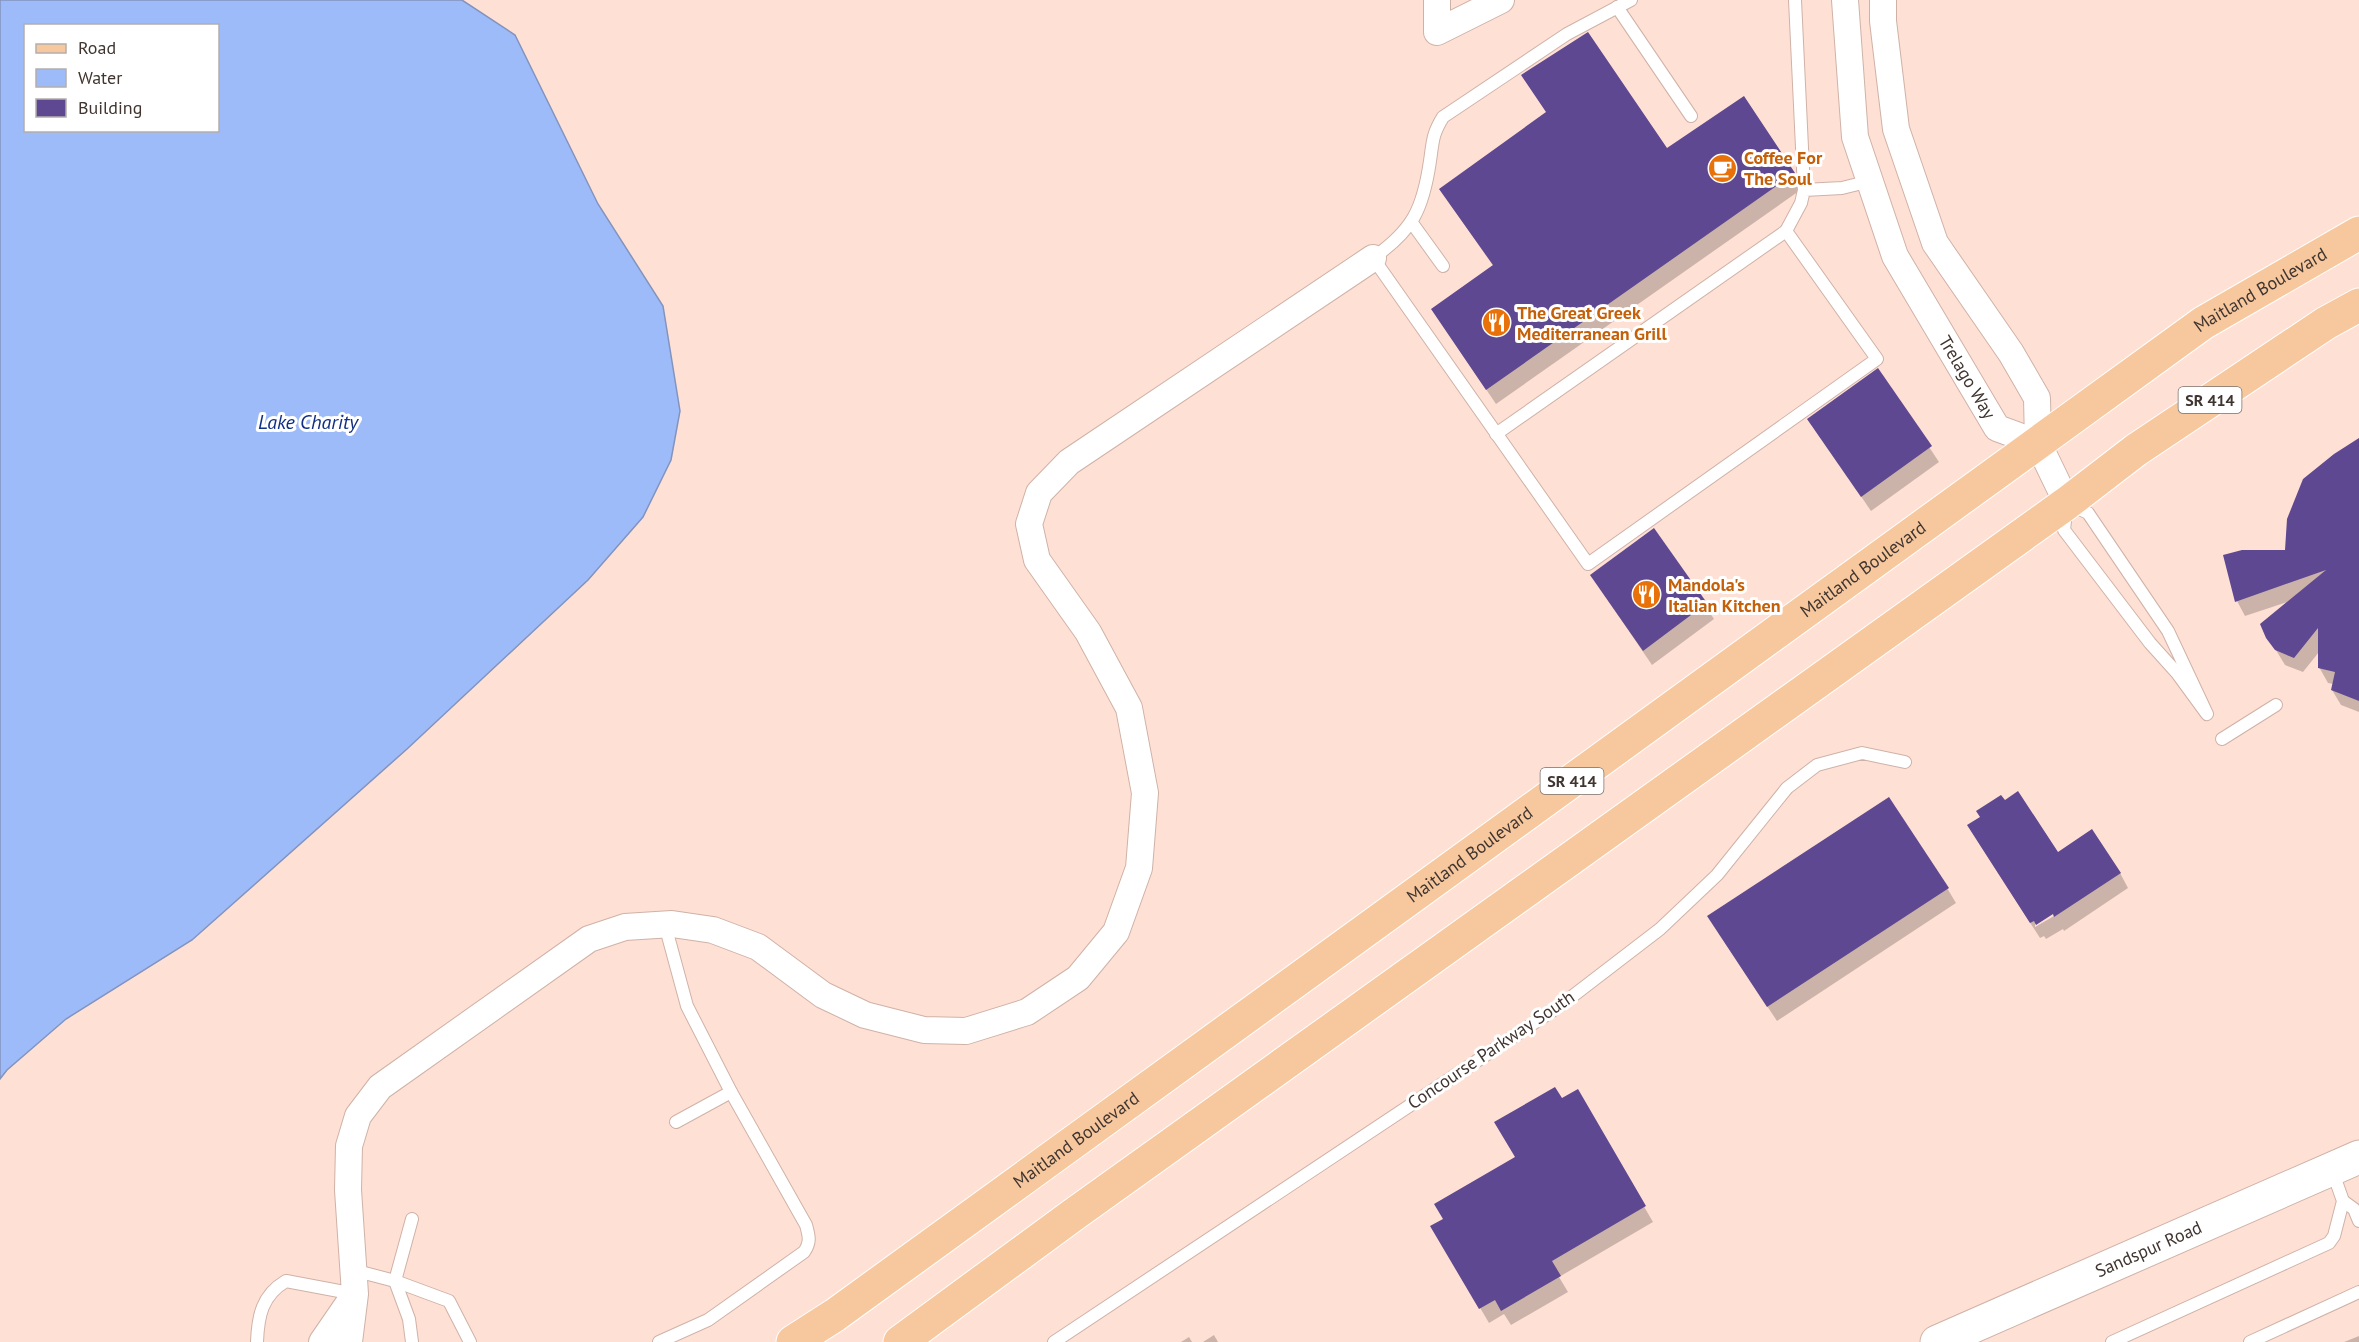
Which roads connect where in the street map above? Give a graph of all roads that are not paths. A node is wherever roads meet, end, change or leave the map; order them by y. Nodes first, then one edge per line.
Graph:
1 (1437, 0) edge
2 (1501, 0) edge
3 (1631, 0) edge
4 (1795, 0) edge
5 (1845, 0) edge
6 (1883, 0) edge
7 (1617, 7) junction
8 (1691, 116) dead end
9 (1870, 181) junction
10 (1804, 190) junction
11 (1412, 224) junction
12 (1786, 231) junction
13 (2359, 232) edge
14 (1373, 258) junction
15 (1443, 266) dead end
16 (2359, 305) edge
17 (1496, 434) junction
18 (2038, 443) junction
19 (2067, 503) junction
20 (2276, 705) dead end
21 (2222, 739) dead end
22 (1905, 762) dead end
23 (665, 925) junction
24 (731, 1092) junction
25 (676, 1122) dead end
26 (2345, 1163) edge
27 (2343, 1201) junction
28 (412, 1219) dead end
29 (2359, 1221) edge
30 (395, 1281) junction
31 (354, 1282) junction
32 (2359, 1292) edge
33 (257, 1342) edge
34 (322, 1342) edge
35 (349, 1342) edge
36 (412, 1342) edge
37 (470, 1342) edge
38 (659, 1342) edge
39 (793, 1342) edge
40 (900, 1342) edge
41 (1054, 1342) edge
42 (1937, 1342) edge
43 (2112, 1342) edge
44 (2250, 1342) edge

1 - 2 street
3 - 7 lane
4 - 10 lane
5 - 9 street, Trelago Way
6 - 18 street
7 - 8 lane
7 - 11 lane
9 - 10 lane
9 - 18 street, Trelago Way
10 - 12 lane
11 - 14 lane
11 - 15 lane
12 - 17 lane
12 - 17 lane
13 - 18 main road, Maitland Boulevard / SR 414
14 - 17 lane
14 - 23 street
16 - 19 main road, SR 414
18 - 19 street
18 - 39 main road, Maitland Boulevard / SR 414
19 - 19 lane
19 - 40 main road, SR 414
20 - 21 lane
22 - 41 lane, Concourse Parkway South
23 - 24 lane
23 - 31 street
24 - 25 lane
24 - 38 lane
26 - 27 lane
26 - 42 street, Sandspur Road
27 - 29 lane
27 - 43 lane
28 - 30 lane
30 - 31 lane
30 - 36 lane
30 - 37 lane
31 - 33 lane
31 - 34 street
31 - 35 street
32 - 44 lane

